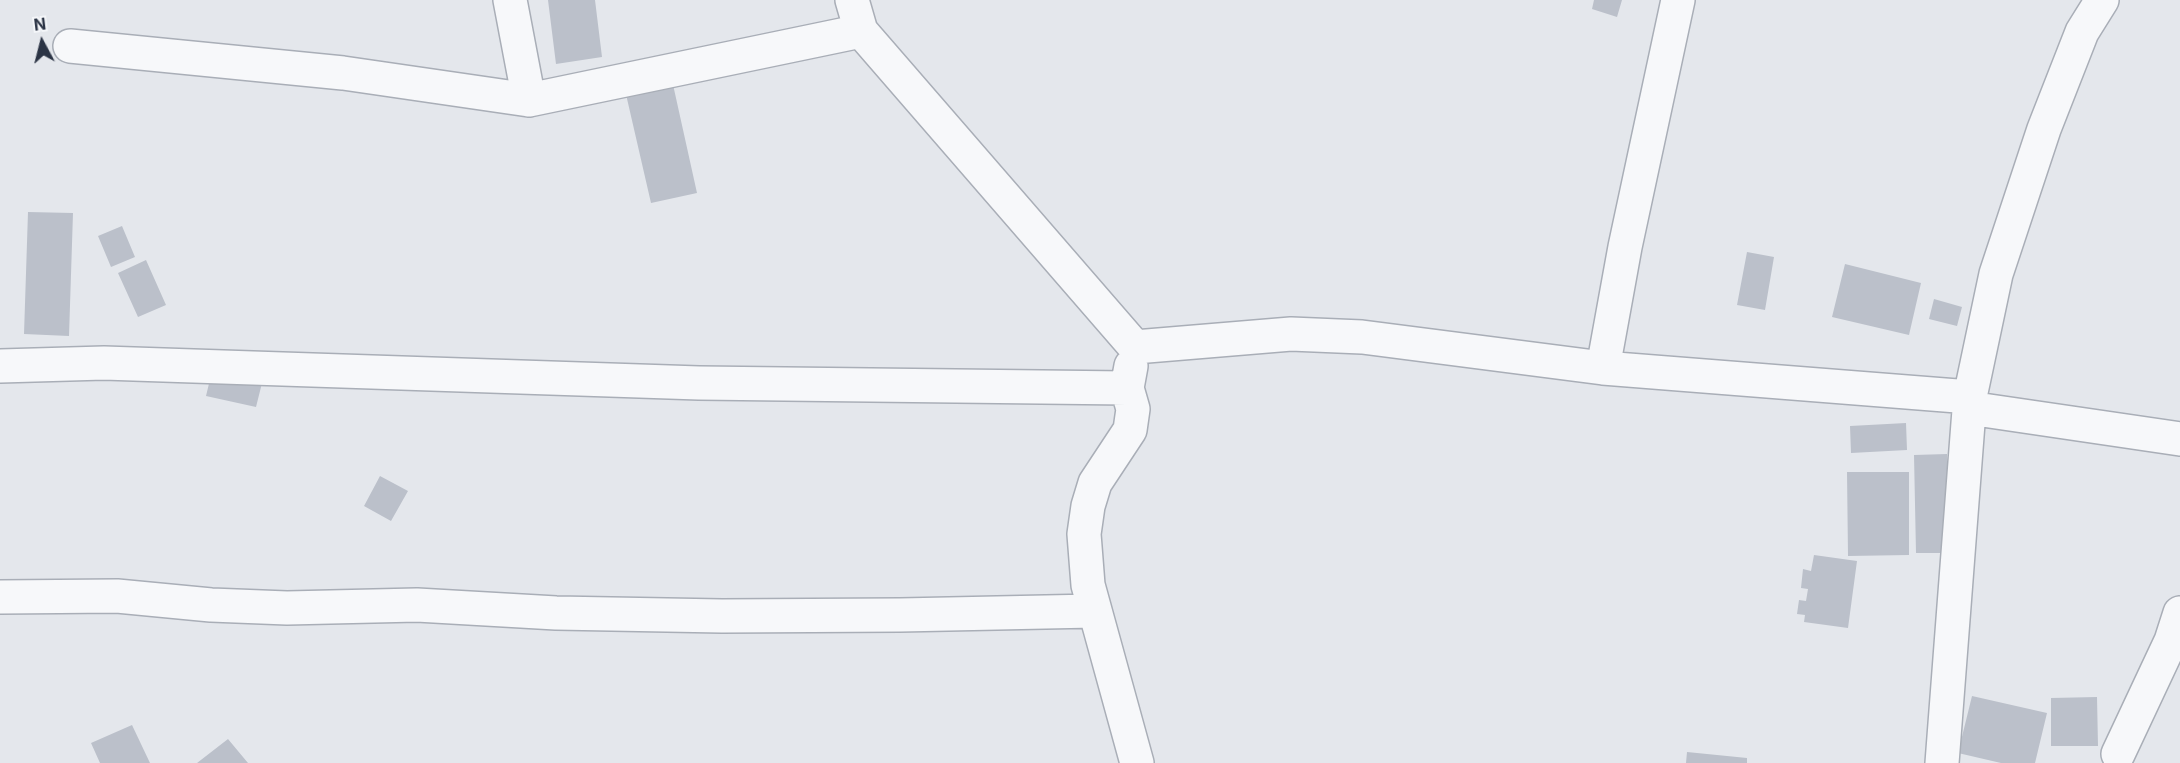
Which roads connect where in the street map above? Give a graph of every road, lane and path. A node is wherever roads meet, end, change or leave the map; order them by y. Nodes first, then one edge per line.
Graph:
1 (510, 0) edge
2 (852, 0) edge
3 (1678, 0) edge
4 (2102, 0) edge
5 (861, 31) junction
6 (70, 46) dead end
7 (529, 100) junction
8 (1135, 347) junction
9 (0, 366) edge
10 (1603, 368) junction
11 (1126, 388) junction
12 (1969, 403) junction
13 (2180, 440) edge
14 (0, 597) edge
15 (1094, 611) junction
16 (2180, 613) edge
17 (2118, 754) dead end
18 (1137, 763) edge
19 (1942, 763) edge

1 - 7 street
2 - 5 street
3 - 10 street
4 - 12 street
5 - 7 street
5 - 8 street
6 - 7 street
8 - 10 street
8 - 11 street
9 - 11 street
10 - 12 street
11 - 15 street
12 - 13 street
12 - 19 street
14 - 15 street
15 - 18 street
16 - 17 street

